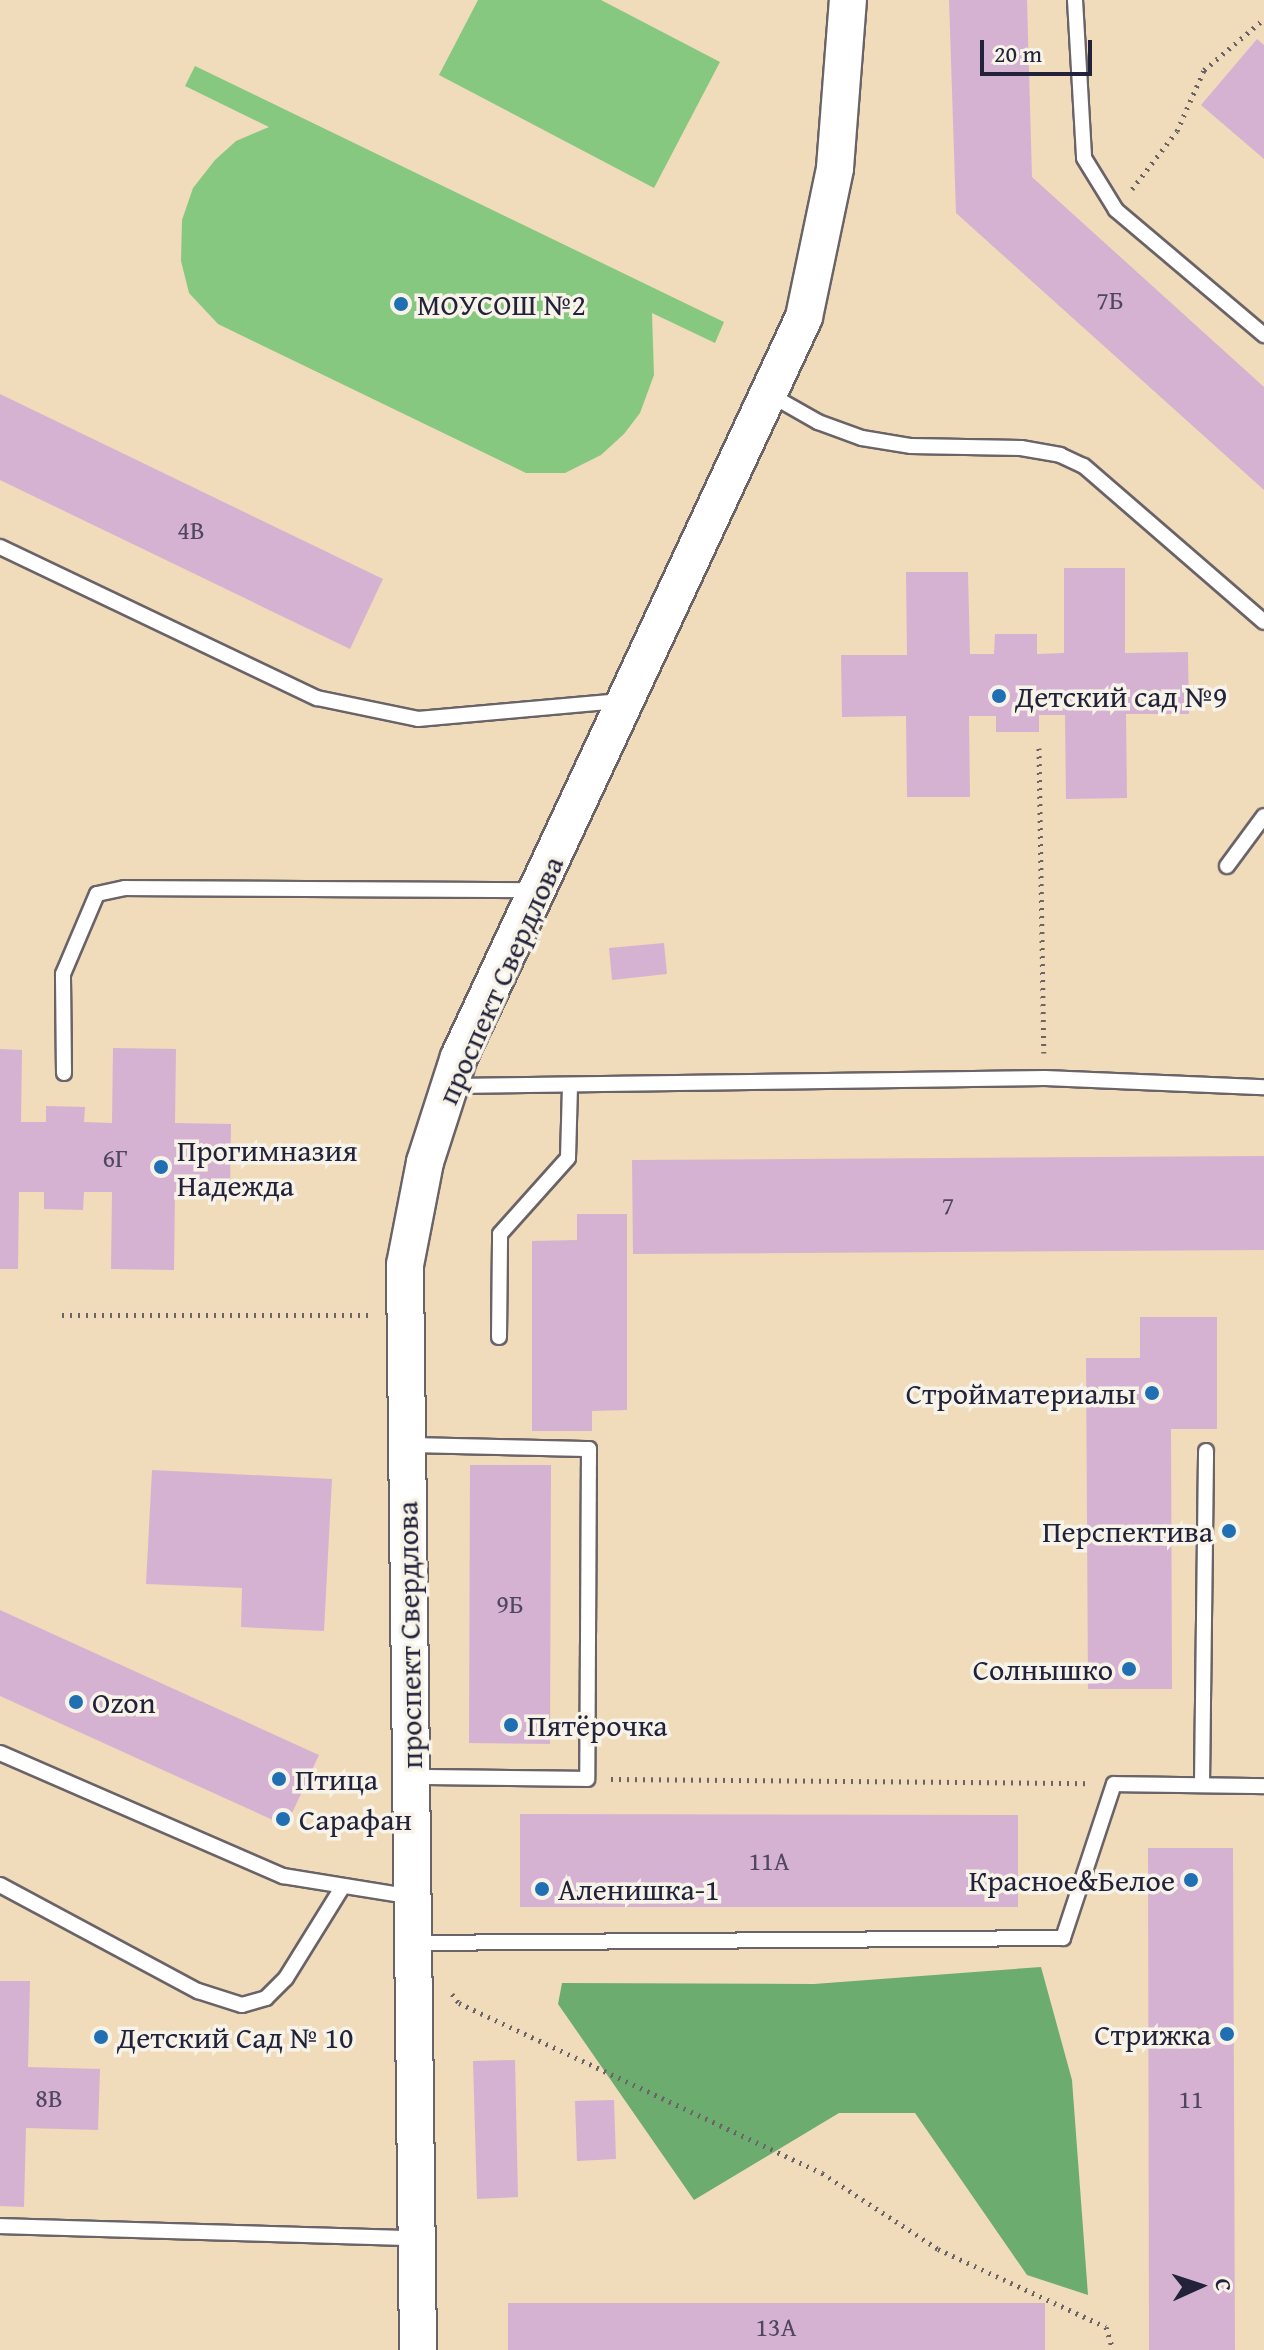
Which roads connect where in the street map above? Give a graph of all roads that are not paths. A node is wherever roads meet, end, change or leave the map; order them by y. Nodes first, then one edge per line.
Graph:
1 (848, 0) edge
2 (1075, 0) edge
3 (1264, 335) edge
4 (767, 393) junction
5 (0, 547) edge
6 (1264, 622) edge
7 (625, 701) junction
8 (1264, 816) edge
9 (1227, 866) dead end
10 (538, 890) junction
11 (64, 1073) dead end
12 (570, 1085) junction
13 (450, 1086) junction
14 (1264, 1087) edge
15 (499, 1337) dead end
16 (406, 1445) junction
17 (1206, 1451) dead end
18 (0, 1753) edge
19 (412, 1777) junction
20 (1202, 1783) junction
21 (1264, 1786) edge
22 (0, 1885) edge
23 (343, 1886) junction
24 (412, 1897) junction
25 (411, 1943) junction
26 (0, 2226) edge
27 (417, 2238) junction
28 (418, 2350) edge

1 - 4 street, проспект Свердлова
2 - 3 lane
4 - 6 lane
4 - 7 street, проспект Свердлова
5 - 7 lane
7 - 10 street, проспект Свердлова
8 - 9 lane
10 - 11 lane
10 - 13 street, проспект Свердлова
12 - 13 lane
12 - 14 lane
12 - 15 lane
13 - 16 street, проспект Свердлова
16 - 19 street, проспект Свердлова
16 - 19 lane
17 - 20 lane
18 - 23 lane
19 - 24 street, проспект Свердлова
20 - 21 lane
20 - 25 lane
22 - 23 lane
23 - 24 lane
24 - 25 street, проспект Свердлова
25 - 27 street, проспект Свердлова
26 - 27 lane
27 - 28 street, проспект Свердлова

